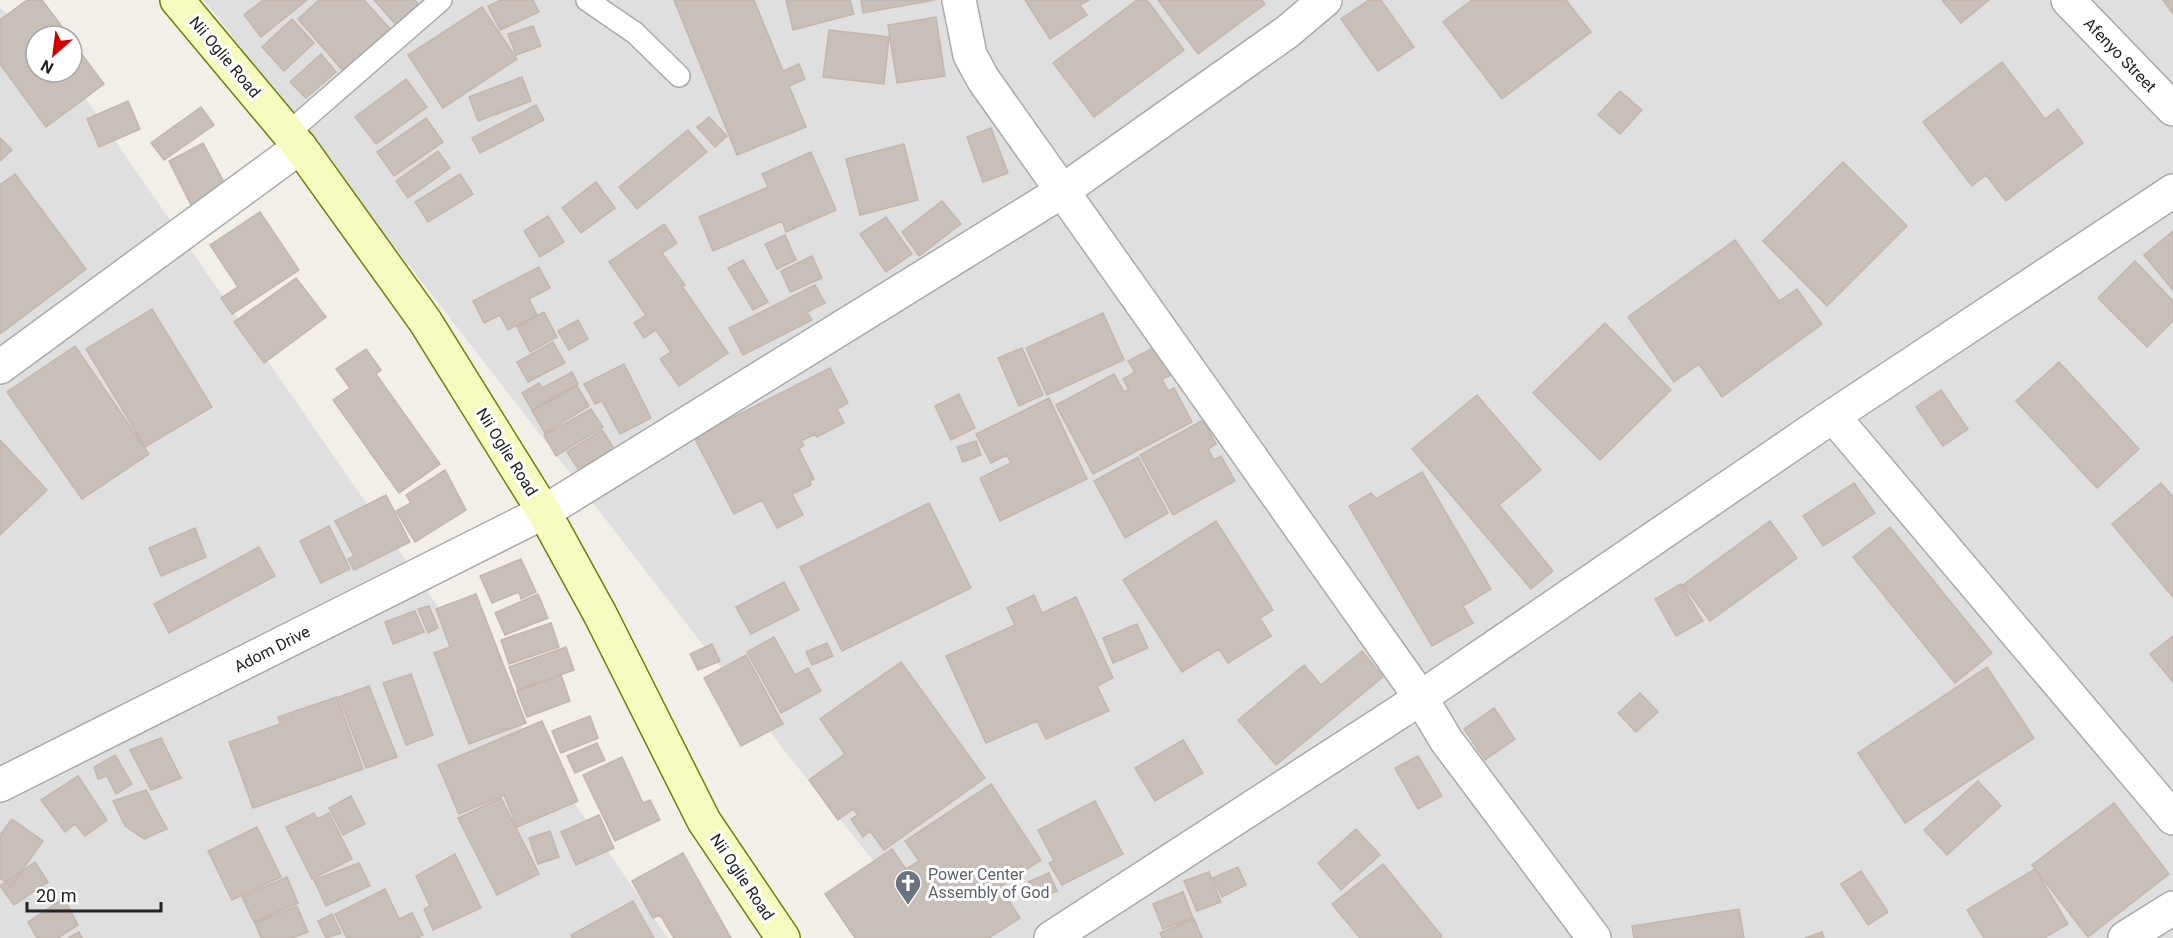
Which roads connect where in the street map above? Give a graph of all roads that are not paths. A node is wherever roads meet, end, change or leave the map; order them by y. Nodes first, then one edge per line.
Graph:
1 (177, 0) edge
2 (441, 0) edge
3 (587, 0) edge
4 (959, 0) edge
5 (1325, 0) edge
6 (2068, 0) edge
7 (679, 76) dead end
8 (2173, 109) edge
9 (294, 140) junction
10 (1064, 190) junction
11 (2173, 191) edge
12 (0, 367) edge
13 (1833, 416) junction
14 (544, 512) junction
15 (1421, 698) junction
16 (4, 775) edge
17 (2173, 818) edge
18 (2173, 908) edge
19 (783, 938) edge
20 (1051, 938) edge
21 (1594, 938) edge
22 (2125, 938) edge

1 - 9 street, Nii Oglie Road
2 - 9 lane
3 - 7 lane
4 - 10 street
5 - 10 street, Adom Drive
6 - 8 street, Afenyo Street
9 - 12 street
9 - 14 street, Nii Oglie Road
10 - 14 street, Adom Drive
10 - 15 street
11 - 13 street
13 - 15 street
13 - 17 street
14 - 16 street, Adom Drive
14 - 19 street, Nii Oglie Road
15 - 20 street
15 - 21 street
18 - 22 street

